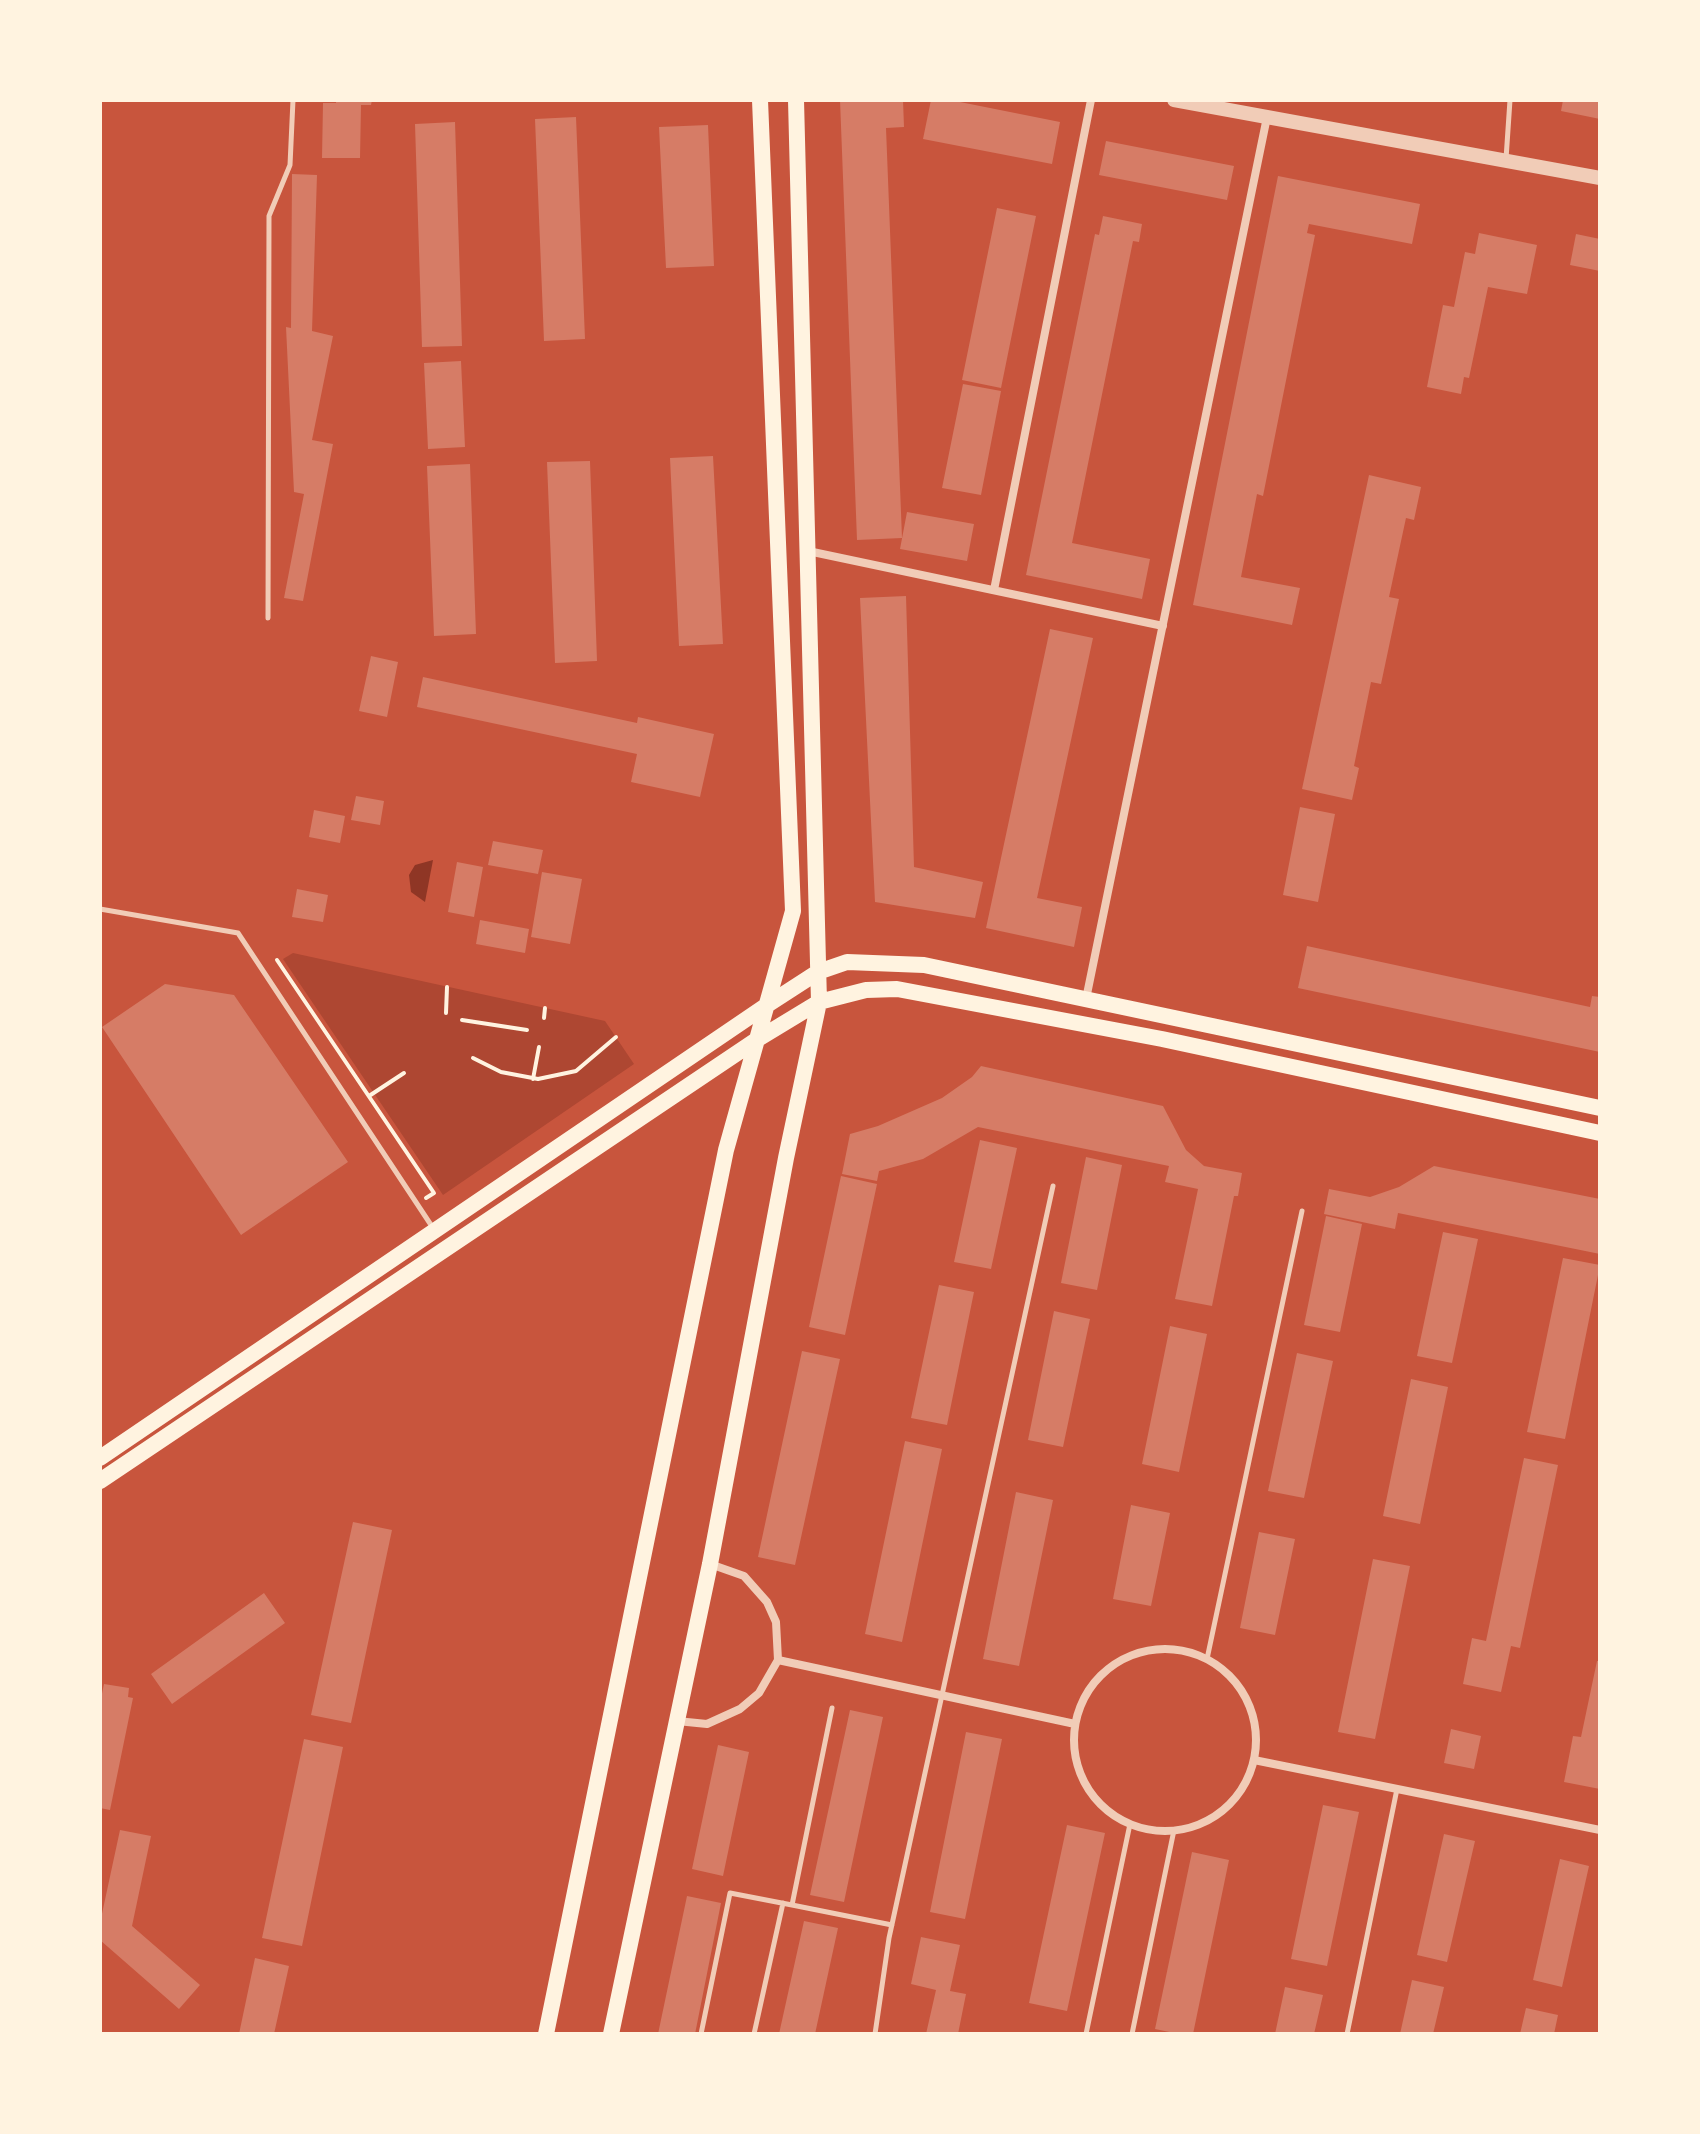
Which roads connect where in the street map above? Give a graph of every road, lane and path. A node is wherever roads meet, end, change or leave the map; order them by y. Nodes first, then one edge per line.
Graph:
1 (293, 100) edge
2 (760, 100) edge
3 (796, 100) edge
4 (1091, 100) edge
5 (1174, 100) edge
6 (1510, 100) edge
7 (1267, 117) junction
8 (1506, 160) junction
9 (1600, 178) edge
10 (807, 551) junction
11 (994, 590) junction
12 (268, 618) dead end
13 (1163, 626) junction
14 (100, 909) edge
15 (277, 960) dead end
16 (818, 972) junction
17 (447, 987) dead end
18 (1086, 999) junction
19 (819, 1002) junction
20 (767, 1005) junction
21 (545, 1008) dead end
22 (446, 1013) dead end
23 (544, 1018) dead end
24 (462, 1020) dead end
25 (527, 1030) dead end
26 (616, 1037) dead end
27 (758, 1039) junction
28 (539, 1047) dead end
29 (473, 1058) dead end
30 (404, 1073) dead end
31 (533, 1079) junction
32 (369, 1096) junction
33 (1600, 1108) edge
34 (1600, 1133) edge
35 (1053, 1186) dead end
36 (417, 1203) junction
37 (1302, 1211) dead end
38 (434, 1229) junction
39 (100, 1458) edge
40 (100, 1481) edge
41 (710, 1564) junction
42 (1207, 1659) junction
43 (778, 1660) junction
44 (943, 1693) junction
45 (832, 1708) dead end
46 (677, 1721) junction
47 (1075, 1724) junction
48 (1254, 1760) junction
49 (1397, 1789) junction
50 (1130, 1824) junction
51 (1174, 1830) junction
52 (1600, 1830) edge
53 (783, 1903) junction
54 (792, 1905) junction
55 (892, 1925) junction
56 (546, 2034) edge
57 (611, 2034) edge
58 (701, 2034) edge
59 (754, 2034) edge
60 (875, 2034) edge
61 (1086, 2034) edge
62 (1132, 2034) edge
63 (1347, 2034) edge

1 - 12 lane
2 - 20 main road
3 - 10 main road
4 - 11 street
5 - 7 street
6 - 8 lane
7 - 8 street
7 - 13 street
8 - 9 street
10 - 11 street
10 - 16 main road
11 - 13 street
13 - 18 street
14 - 36 lane
15 - 32 path
16 - 18 main road
16 - 19 main road
16 - 20 main road
17 - 22 path
18 - 33 main road
19 - 27 main road
19 - 34 main road
19 - 41 main road
20 - 27 main road
20 - 38 main road
21 - 23 path
24 - 25 path
26 - 31 path
27 - 40 main road
27 - 56 main road
28 - 31 path
29 - 31 path
30 - 32 path
32 - 36 path
35 - 44 lane
36 - 38 lane
37 - 42 lane
38 - 39 main road
41 - 43 street
41 - 46 main road
42 - 47 street
42 - 48 street
43 - 44 street
43 - 46 street
44 - 47 street
44 - 55 lane
45 - 54 lane
46 - 57 main road
47 - 50 street
48 - 49 street
48 - 51 street
49 - 52 street
49 - 63 lane
50 - 51 street
50 - 61 lane
51 - 62 lane
53 - 54 lane
53 - 58 lane
53 - 59 lane
54 - 55 lane
55 - 60 lane

